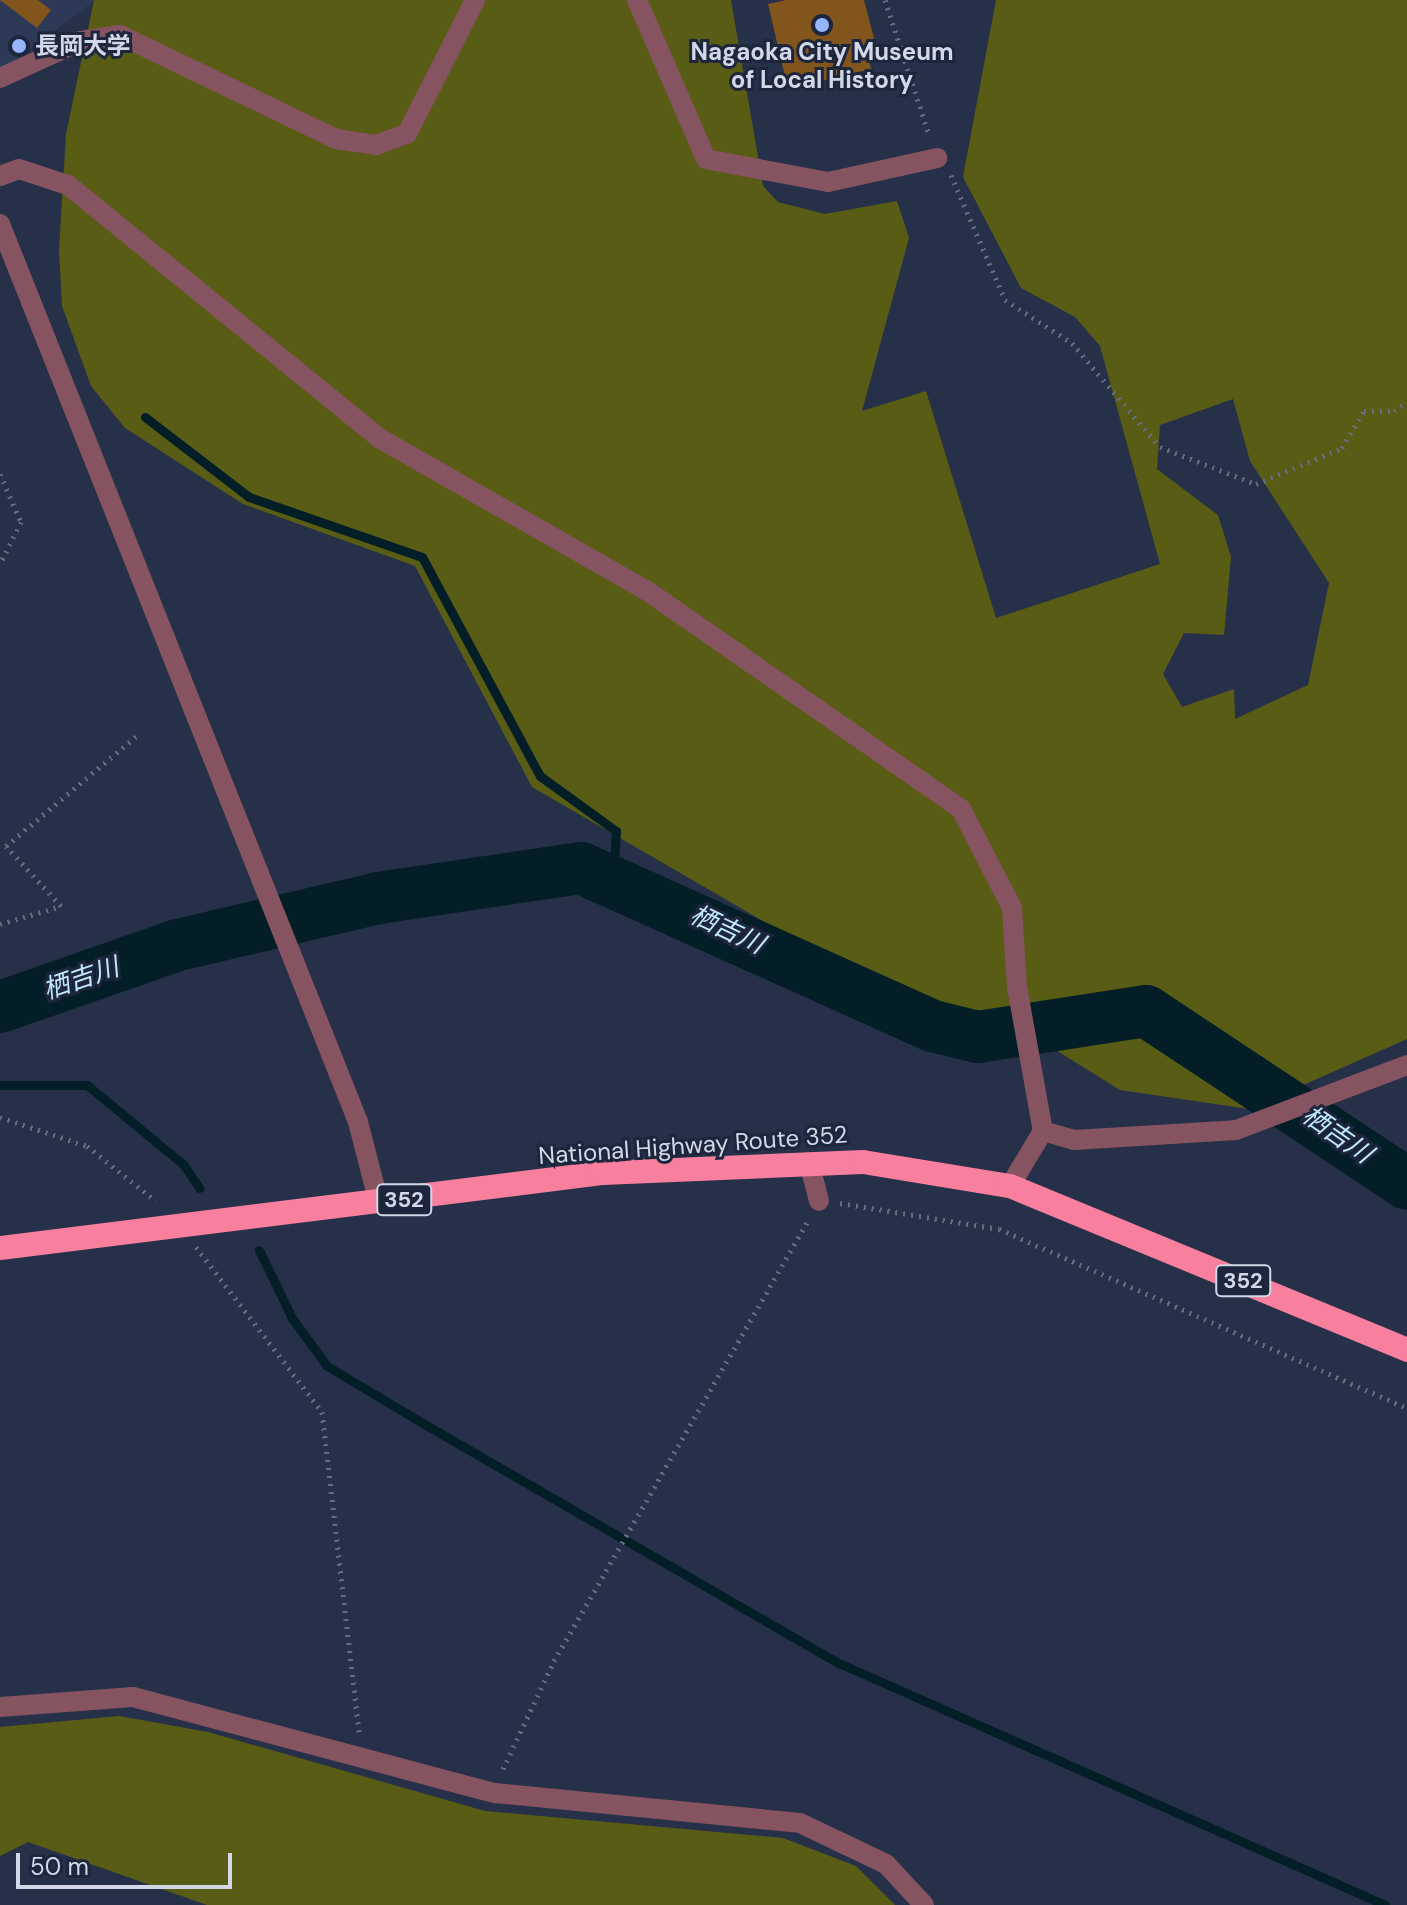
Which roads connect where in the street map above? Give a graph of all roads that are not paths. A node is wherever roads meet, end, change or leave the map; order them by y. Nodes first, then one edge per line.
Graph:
1 (475, 0) edge
2 (637, 0) edge
3 (0, 78) edge
4 (937, 158) road end
5 (0, 176) edge
6 (0, 224) edge
7 (1407, 1065) edge
8 (1043, 1131) junction
9 (809, 1162) junction
10 (1010, 1186) junction
11 (819, 1201) road end
12 (379, 1203) junction
13 (0, 1248) edge
14 (1407, 1350) edge
15 (0, 1707) edge
16 (924, 1905) edge

1 - 3 street
2 - 4 street
5 - 8 street
6 - 12 street
7 - 8 street
8 - 10 street
9 - 10 highway, National Highway Route 352 / 352
9 - 11 street
9 - 12 highway, National Highway Route 352 / 352
10 - 14 highway, National Highway Route 352 / 352
12 - 13 highway, National Highway Route 352 / 352
15 - 16 street

